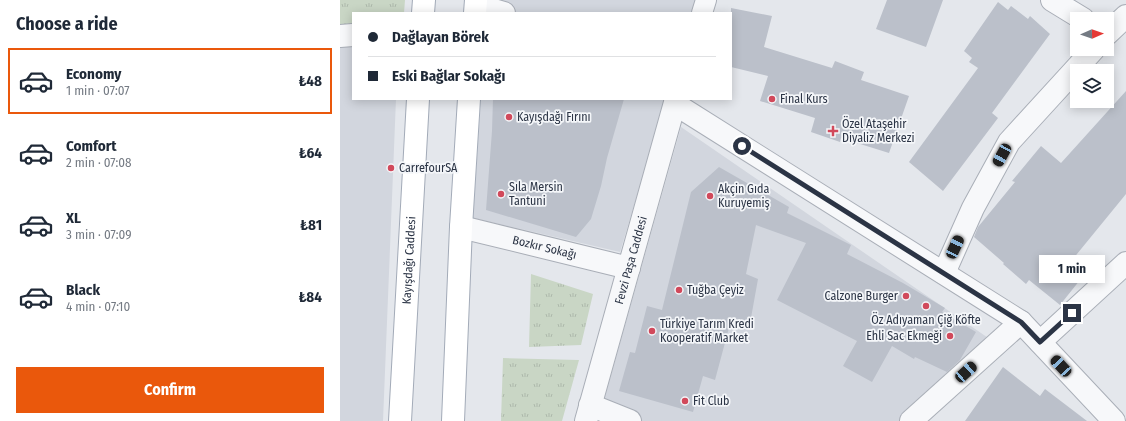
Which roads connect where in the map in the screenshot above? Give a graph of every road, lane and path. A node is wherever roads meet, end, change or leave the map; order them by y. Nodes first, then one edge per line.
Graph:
1 (424, 0) edge
2 (706, 0) edge
3 (1052, 0) edge
4 (476, 6) edge
5 (423, 12) edge
6 (500, 12) edge
7 (702, 12) edge
8 (1072, 12) edge
9 (1126, 16) edge
10 (1114, 27) edge
11 (352, 35) edge
12 (340, 36) edge
13 (1088, 56) edge
14 (418, 100) edge
15 (469, 100) edge
16 (676, 101) edge
17 (461, 227) junction
18 (1126, 263) edge
19 (629, 268) junction
20 (944, 273) junction
21 (1021, 322) junction
22 (1040, 342) junction
23 (588, 413) edge
24 (1106, 418) edge
25 (400, 421) edge
26 (453, 421) edge
27 (630, 421) edge
28 (911, 421) edge

1 - 5 main road
2 - 7 street
3 - 8 street
4 - 6 street
9 - 10 street
11 - 12 street
13 - 20 street
14 - 25 main road, Kayışdağı Caddesi
15 - 17 main road
16 - 19 street, Fevzi Paşa Caddesi
16 - 20 street
17 - 19 street, Bozkır Sokağı
17 - 26 main road
18 - 22 street
19 - 23 street, Fevzi Paşa Caddesi
20 - 21 street
21 - 22 street
21 - 28 street
22 - 24 street
23 - 27 street

